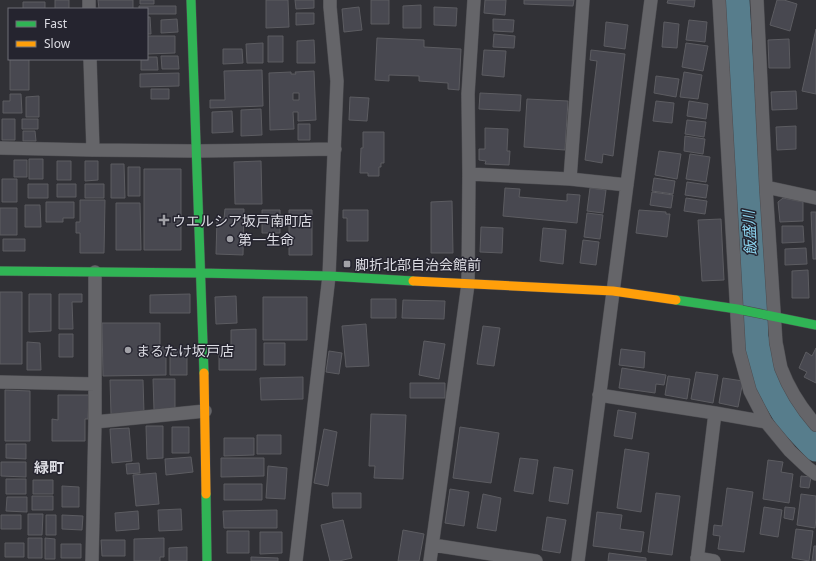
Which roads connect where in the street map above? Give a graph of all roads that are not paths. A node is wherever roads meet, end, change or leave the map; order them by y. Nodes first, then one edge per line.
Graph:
1 (191, 0) edge
2 (330, 0) edge
3 (474, 0) edge
4 (584, 0) edge
5 (651, 0) edge
6 (718, 0) edge
7 (757, 0) edge
8 (90, 60) edge
9 (0, 148) edge
10 (334, 149) junction
11 (93, 150) junction
12 (196, 151) junction
13 (469, 174) junction
14 (570, 180) junction
15 (627, 185) junction
16 (766, 186) junction
17 (816, 198) edge
18 (0, 271) edge
19 (95, 272) junction
20 (200, 273) junction
21 (329, 276) junction
22 (468, 284) junction
23 (613, 291) junction
24 (737, 309) junction
25 (774, 317) junction
26 (816, 325) edge
27 (0, 382) edge
28 (95, 384) junction
29 (599, 395) junction
30 (205, 411) junction
31 (715, 413) junction
32 (95, 422) junction
33 (766, 422) junction
34 (816, 425) edge
35 (816, 474) edge
36 (433, 545) junction
37 (697, 560) edge
38 (92, 561) edge
39 (207, 561) edge
40 (296, 561) edge
41 (430, 561) edge
42 (536, 561) edge
43 (578, 561) edge
44 (714, 561) edge

1 - 12 street
2 - 10 street
3 - 13 street
4 - 14 street
5 - 15 street
6 - 24 street
7 - 16 street
8 - 11 street
9 - 11 street
10 - 12 street
10 - 21 street
11 - 12 street
12 - 20 street
13 - 14 street
13 - 22 street
14 - 15 street
15 - 23 street
16 - 17 street
16 - 25 street
18 - 19 street
19 - 20 street
19 - 28 street
20 - 21 street
20 - 30 street
21 - 22 street
21 - 40 street
22 - 23 street
22 - 36 street
23 - 24 street
23 - 29 street
24 - 25 street
24 - 33 street
25 - 26 street
25 - 34 street
27 - 28 street
28 - 32 street
29 - 31 street
29 - 43 street
30 - 32 street
30 - 39 street
31 - 33 street
31 - 37 street
32 - 38 street
33 - 35 street
36 - 41 street
36 - 42 street
37 - 44 street

